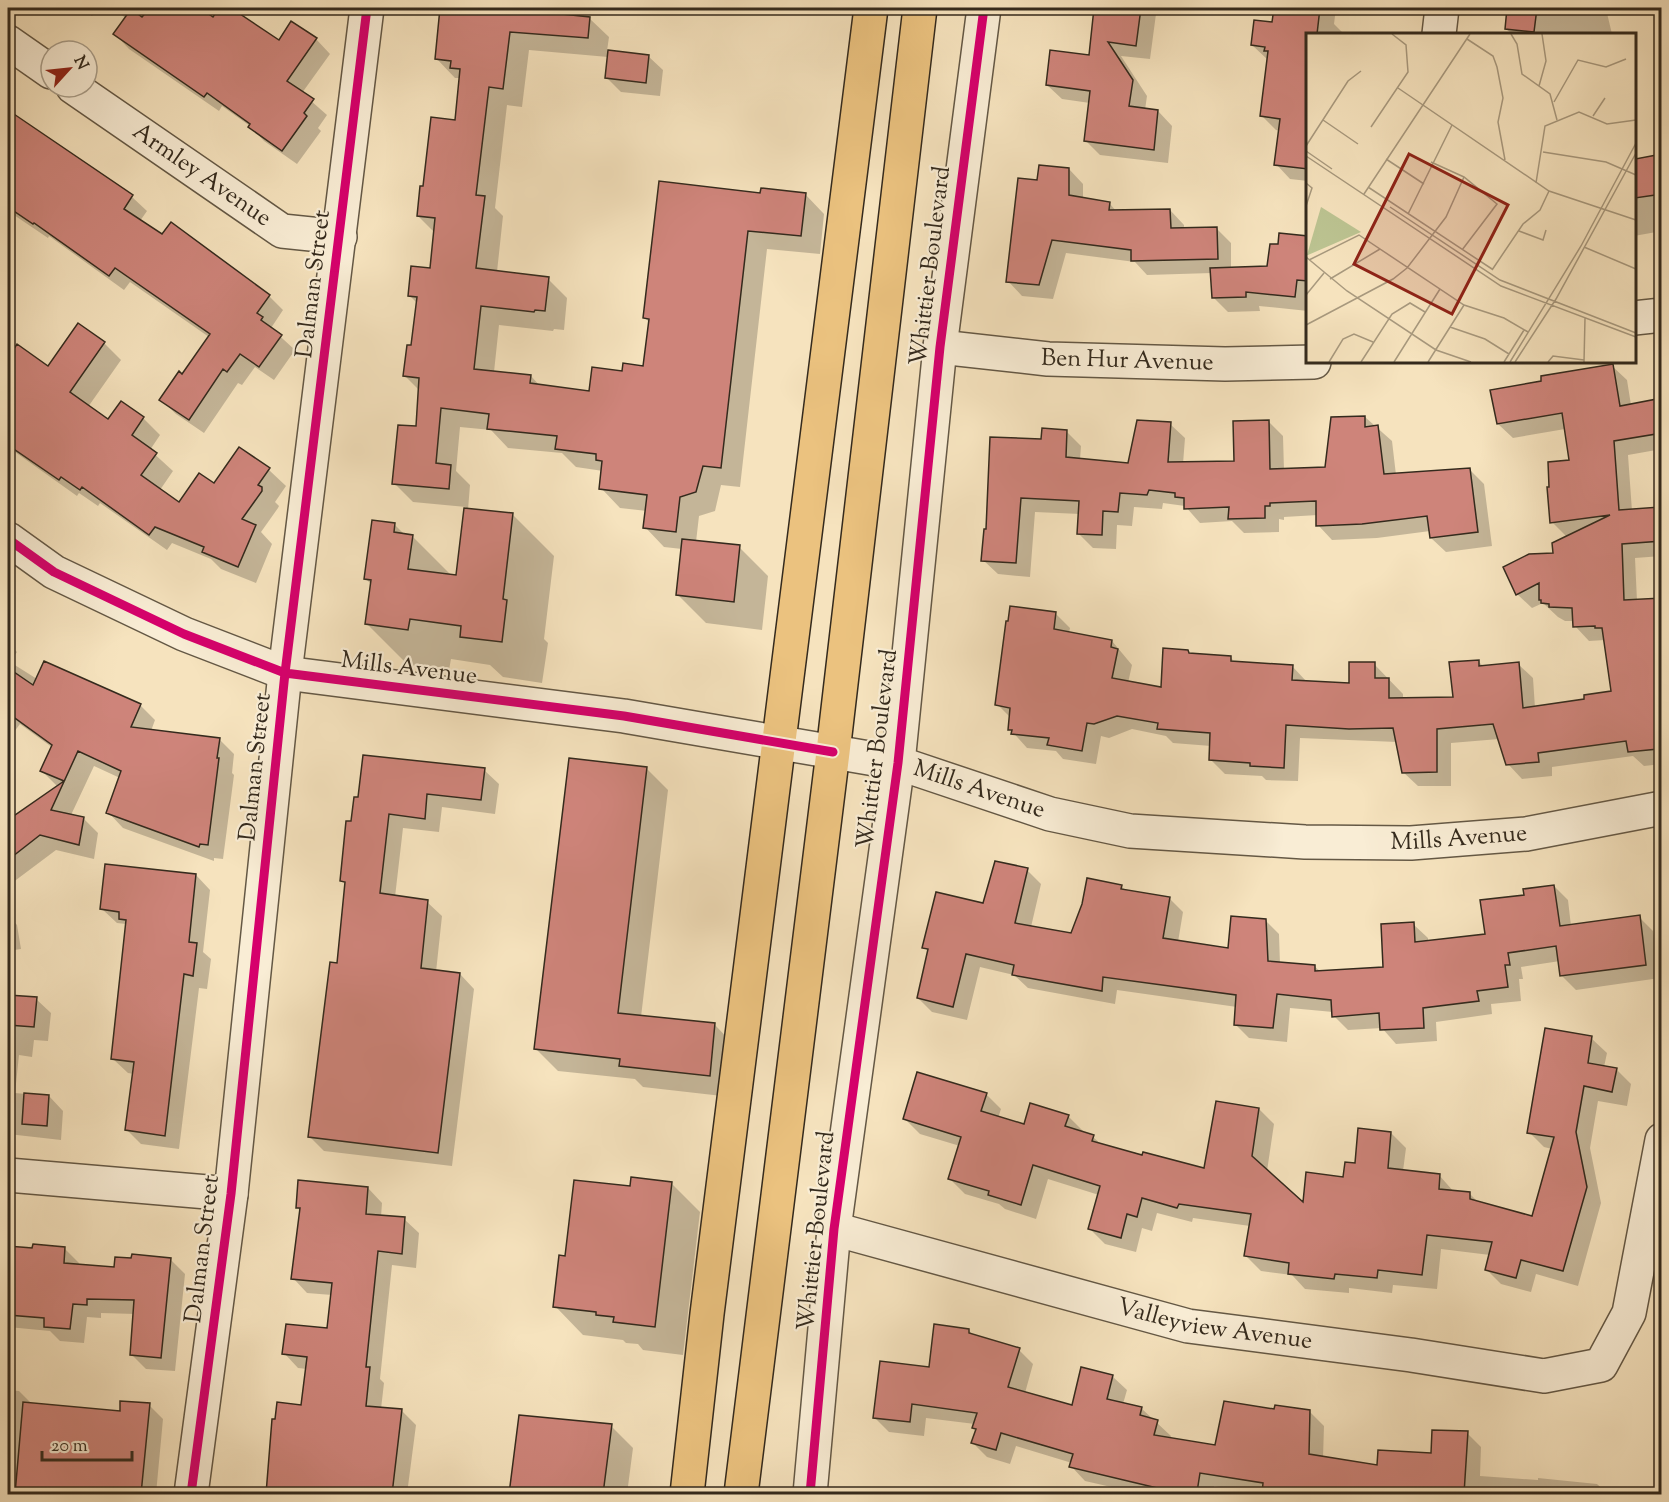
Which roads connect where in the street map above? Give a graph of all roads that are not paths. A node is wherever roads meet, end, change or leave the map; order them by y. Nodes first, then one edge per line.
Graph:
1 (367, 8) edge
2 (871, 8) edge
3 (920, 8) edge
4 (984, 8) edge
5 (1442, 8) edge
6 (1438, 33) edge
7 (8, 42) edge
8 (39, 64) edge
9 (90, 99) edge
10 (340, 237) junction
11 (1662, 315) edge
12 (1636, 318) edge
13 (940, 347) junction
14 (1306, 362) edge
15 (8, 539) edge
16 (285, 673) junction
17 (778, 743) junction
18 (833, 752) junction
19 (898, 763) junction
20 (1662, 808) edge
21 (1662, 1140) edge
22 (8, 1175) edge
23 (231, 1194) junction
24 (834, 1229) junction
25 (191, 1494) edge
26 (687, 1494) edge
27 (741, 1494) edge
28 (810, 1494) edge

1 - 10 street, Dalman Street
2 - 17 main road
3 - 18 main road, Whittier Boulevard
4 - 13 street, Whittier Boulevard
5 - 6 street
7 - 8 street
9 - 10 street, Armley Avenue
10 - 16 street, Dalman Street
11 - 12 street
13 - 14 street, Ben Hur Avenue
13 - 19 street, Whittier Boulevard
15 - 16 street, Mills Avenue
16 - 17 street, Mills Avenue
16 - 23 street, Dalman Street
17 - 18 street, Mills Avenue
17 - 26 main road
18 - 19 street, Mills Avenue
18 - 27 main road, Whittier Boulevard
19 - 20 street, Mills Avenue
19 - 24 street, Whittier Boulevard
21 - 24 street, Valleyview Avenue
22 - 23 street
23 - 25 street, Dalman Street
24 - 28 street, Whittier Boulevard

